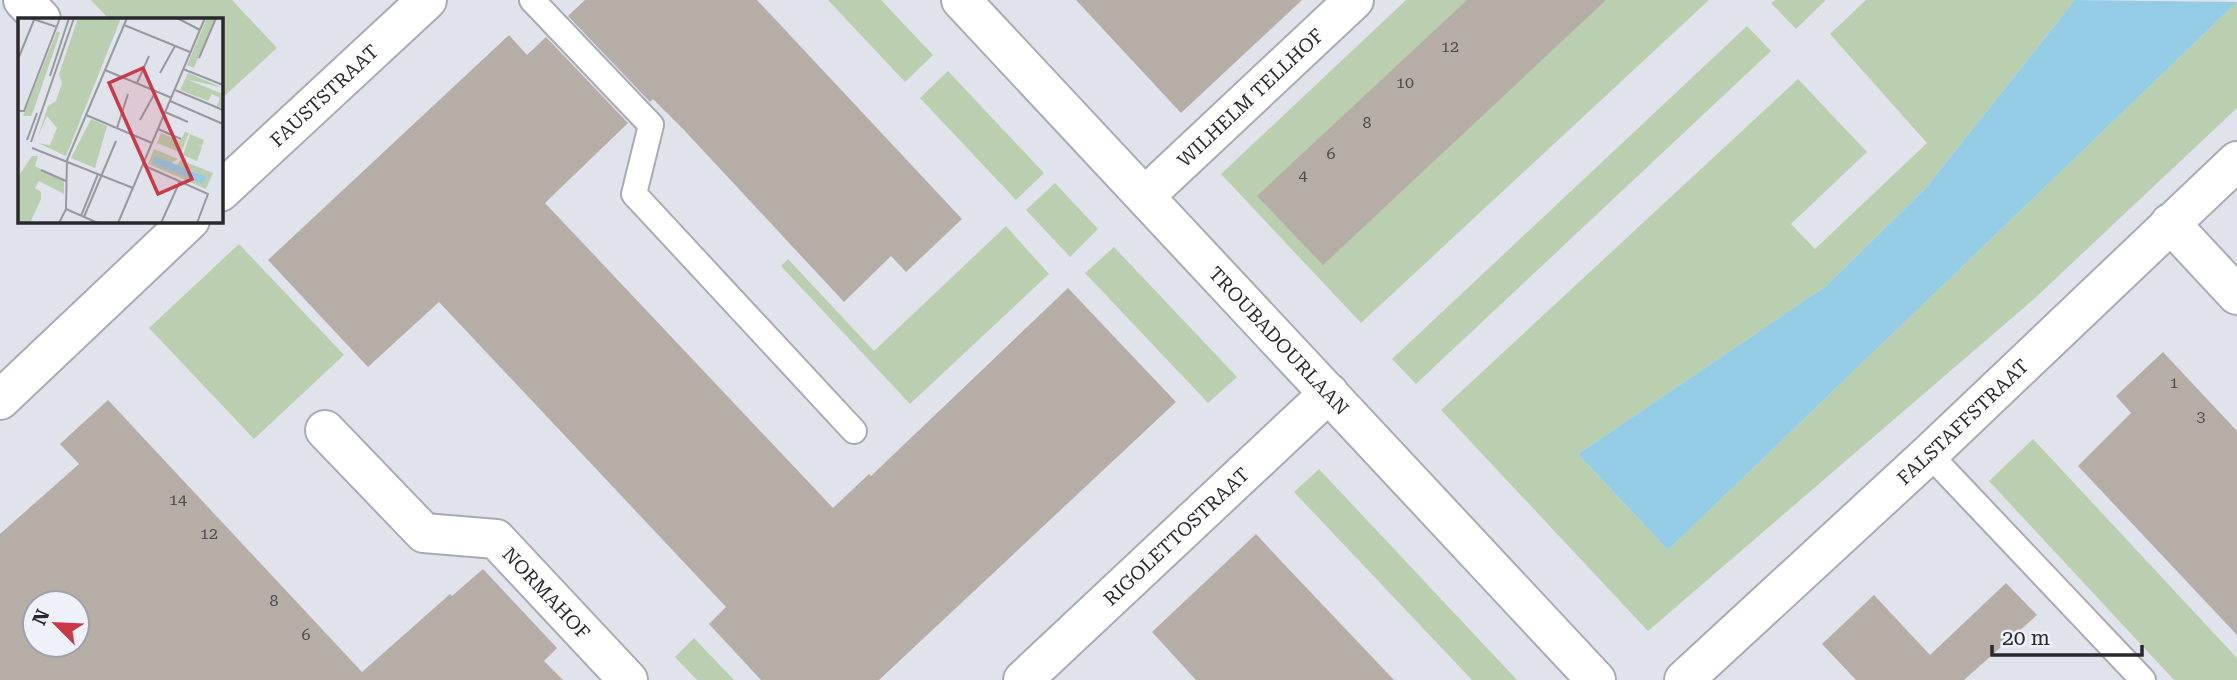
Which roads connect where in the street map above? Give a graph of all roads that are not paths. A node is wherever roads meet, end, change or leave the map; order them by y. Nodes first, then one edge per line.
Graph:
1 (23, 0) edge
2 (427, 0) edge
3 (533, 0) edge
4 (961, 0) edge
5 (1354, 0) edge
6 (40, 18) edge
7 (2237, 161) edge
8 (222, 190) edge
9 (1145, 196) junction
10 (188, 222) edge
11 (2170, 223) junction
12 (2237, 295) edge
13 (1329, 393) junction
14 (0, 400) edge
15 (325, 430) dead end
16 (854, 431) dead end
17 (1930, 454) junction
18 (628, 680) edge
19 (1023, 680) edge
20 (1596, 680) edge
21 (1685, 680) edge
22 (2143, 680) edge

1 - 6 street
2 - 8 street, FAUSTSTRAAT
3 - 16 lane
4 - 9 street, TROUBADOURLAAN
5 - 9 street, WILHELM TELLHOF
7 - 11 street, FALSTAFFSTRAAT
9 - 13 street, TROUBADOURLAAN
10 - 14 street
11 - 12 street
11 - 17 street, FALSTAFFSTRAAT
13 - 19 street, RIGOLETTOSTRAAT
13 - 20 street, TROUBADOURLAAN
15 - 18 street, NORMAHOF
17 - 21 street, FALSTAFFSTRAAT
17 - 22 lane

